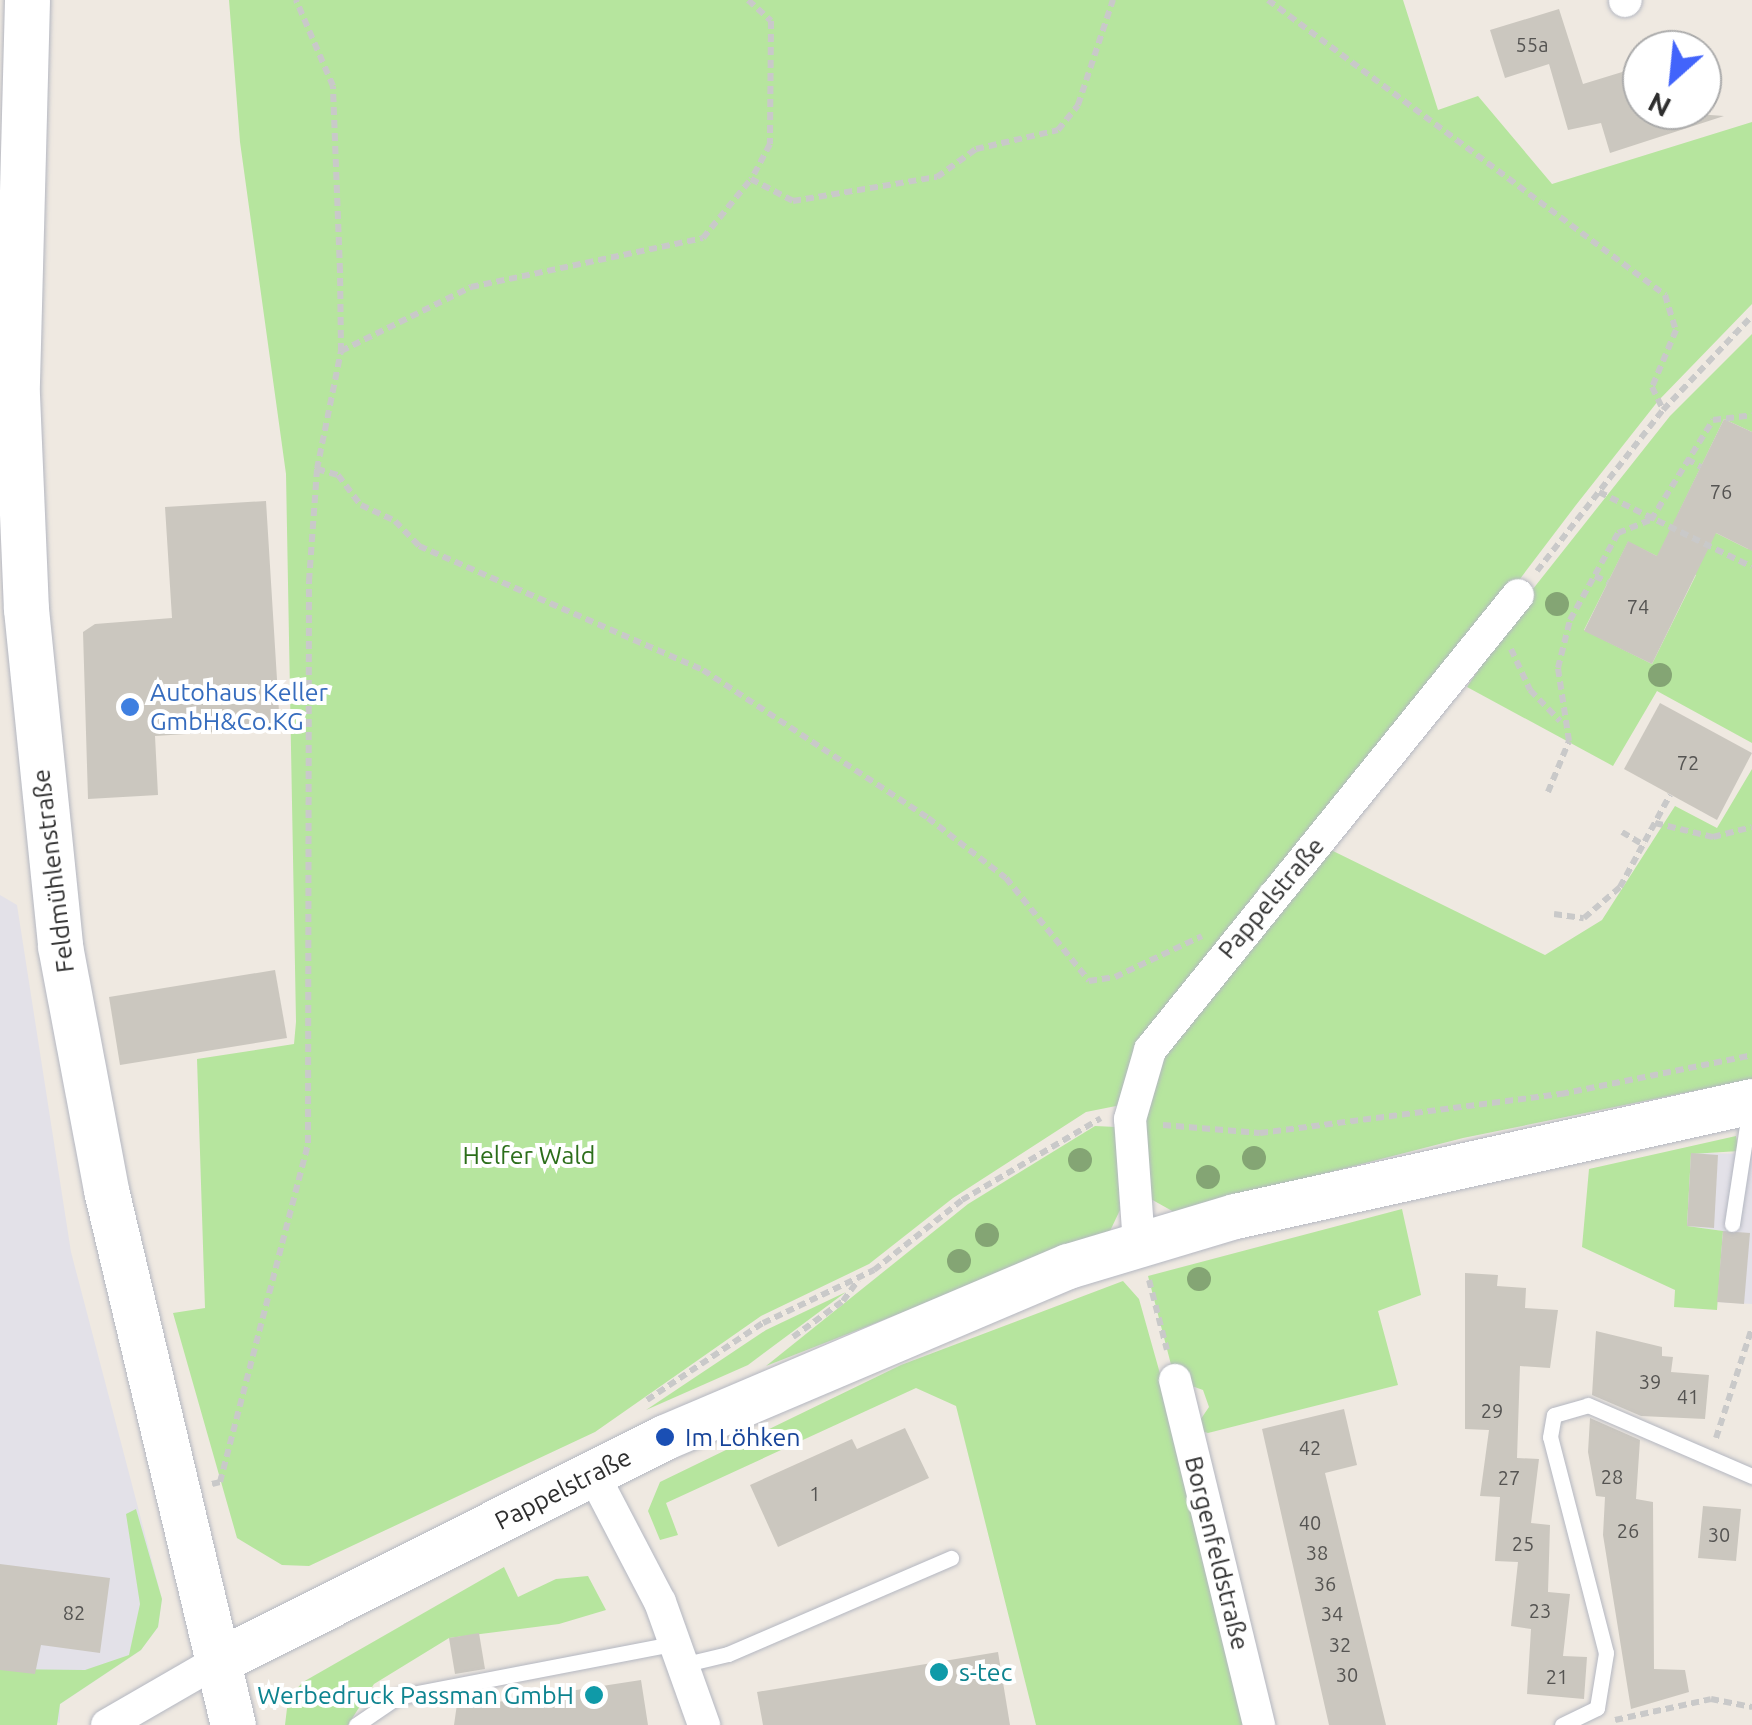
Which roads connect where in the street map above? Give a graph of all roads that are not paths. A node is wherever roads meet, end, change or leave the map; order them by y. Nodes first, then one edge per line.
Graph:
1 (17, 26) edge
2 (1518, 595) road end
3 (1751, 1102) edge
4 (1732, 1224) dead end
5 (1140, 1244) junction
6 (1176, 1380) road end
7 (593, 1474) junction
8 (1752, 1476) edge
9 (951, 1558) dead end
10 (682, 1654) junction
11 (216, 1662) junction
12 (107, 1725) edge
13 (232, 1725) edge
14 (356, 1725) edge
15 (704, 1725) edge
16 (1259, 1725) edge
17 (1562, 1725) edge

1 - 11 street, Feldmühlenstraße
2 - 5 street, Pappelstraße
3 - 4 lane
3 - 5 street, Pappelstraße
5 - 7 street, Pappelstraße
6 - 16 street, Borgenfeldstraße
7 - 10 street
7 - 11 street, Pappelstraße
8 - 17 lane
9 - 10 lane
10 - 14 lane
10 - 15 street
11 - 12 street
11 - 13 street, Feldmühlenstraße

